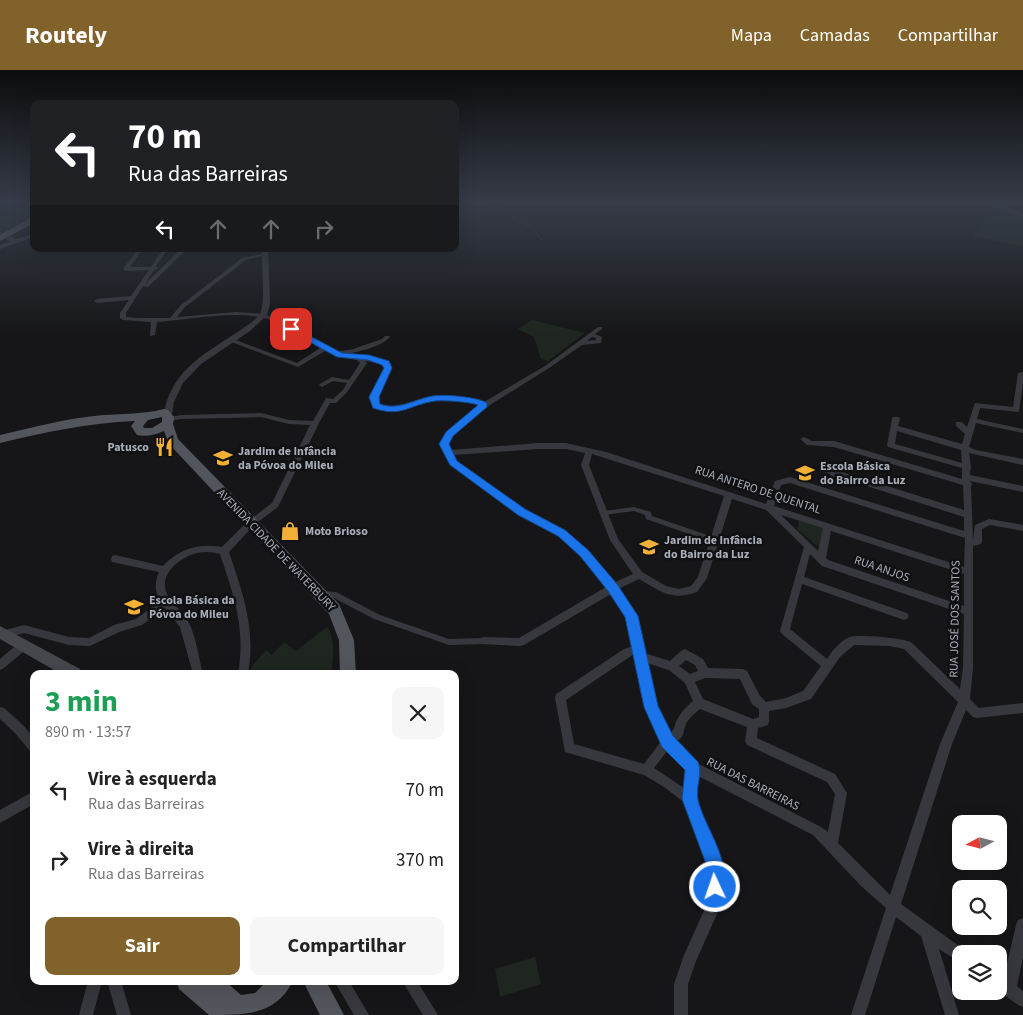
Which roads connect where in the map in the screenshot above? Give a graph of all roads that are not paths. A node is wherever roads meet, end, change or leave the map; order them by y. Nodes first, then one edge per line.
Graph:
1 (138, 252) edge
2 (163, 252) edge
3 (181, 252) edge
4 (262, 252) edge
5 (265, 252) edge
6 (153, 268) junction
7 (164, 268) junction
8 (135, 297) junction
9 (97, 301) dead end
10 (264, 317) junction
11 (173, 318) junction
12 (154, 320) junction
13 (600, 328) dead end
14 (590, 335) junction
15 (152, 336) dead end
16 (387, 337) dead end
17 (231, 340) junction
18 (579, 343) junction
19 (325, 348) junction
20 (336, 353) junction
21 (358, 358) junction
22 (298, 364) joint
23 (1021, 373) dead end
24 (352, 382) junction
25 (322, 385) dead end
26 (170, 402) junction
27 (484, 405) junction
28 (145, 419) junction
29 (896, 419) dead end
30 (167, 420) junction
31 (972, 420) junction
32 (314, 423) junction
33 (959, 424) dead end
34 (894, 428) junction
35 (1023, 431) edge
36 (151, 432) junction
37 (968, 432) junction
38 (0, 438) edge
39 (804, 439) dead end
40 (173, 442) junction
41 (965, 448) junction
42 (589, 451) junction
43 (447, 453) junction
44 (1023, 462) edge
45 (830, 471) dead end
46 (967, 476) junction
47 (1023, 489) edge
48 (729, 494) junction
49 (769, 508) junction
50 (604, 513) junction
51 (968, 515) junction
52 (251, 522) junction
53 (828, 526) junction
54 (1023, 528) edge
55 (714, 540) junction
56 (969, 540) junction
57 (808, 547) junction
58 (224, 551) junction
59 (115, 559) dead end
60 (821, 559) junction
61 (165, 570) junction
62 (968, 572) junction
63 (639, 575) junction
64 (799, 579) junction
65 (612, 588) junction
66 (320, 594) junction
67 (165, 603) junction
68 (968, 612) junction
69 (904, 616) dead end
70 (2, 633) edge
71 (484, 641) joint
72 (24, 645) junction
73 (640, 653) junction
74 (0, 665) edge
75 (827, 665) junction
76 (672, 666) junction
77 (68, 670) edge
78 (197, 670) edge
79 (243, 670) edge
80 (349, 670) edge
81 (705, 673) junction
82 (689, 680) junction
83 (964, 702) junction
84 (699, 703) junction
85 (764, 707) junction
86 (1023, 708) edge
87 (0, 712) edge
88 (753, 724) junction
89 (668, 741) junction
90 (30, 742) edge
91 (693, 767) junction
92 (646, 770) junction
93 (30, 799) edge
94 (689, 799) junction
95 (0, 817) edge
96 (832, 844) junction
97 (892, 905) junction
98 (1023, 925) edge
99 (927, 932) junction
100 (952, 950) edge
101 (1007, 976) edge
102 (93, 985) edge
103 (115, 985) edge
104 (193, 985) edge
105 (211, 985) edge
106 (278, 985) edge
107 (316, 985) edge
108 (343, 985) edge
109 (412, 985) edge
110 (1007, 988) edge
111 (1023, 1000) edge
112 (238, 1012) edge
113 (86, 1015) edge
114 (124, 1015) edge
115 (332, 1015) edge
116 (362, 1015) edge
117 (431, 1015) edge
118 (681, 1015) edge
119 (858, 1015) edge
120 (952, 1015) edge

1 - 6 street
2 - 6 street
3 - 7 street
4 - 11 street
5 - 10 street
6 - 7 street
6 - 8 street
7 - 8 street
8 - 9 street
8 - 12 street
10 - 11 street
10 - 17 street
10 - 19 street
11 - 12 street
12 - 15 street
13 - 14 street
14 - 18 street
14 - 18 street
16 - 20 street
17 - 22 street
17 - 26 street
18 - 27 street
19 - 20 street
19 - 22 street
20 - 21 street
21 - 24 street
21 - 27 street
23 - 31 street, RUA JOSÉ DOS SANTOS
24 - 25 street
24 - 32 street
26 - 28 street
26 - 30 street
27 - 43 street
28 - 30 main road
28 - 36 main road
28 - 38 main road
29 - 34 street
30 - 32 street
30 - 36 main road
30 - 40 main road
31 - 35 street
31 - 37 street, RUA JOSÉ DOS SANTOS
32 - 52 street
33 - 37 street
34 - 41 street
34 - 46 street
36 - 40 main road
37 - 41 street, RUA JOSÉ DOS SANTOS
39 - 46 street
40 - 52 main road, AVENIDA CIDADE DE WATERBURY
41 - 44 street
41 - 46 street, RUA JOSÉ DOS SANTOS
42 - 43 street, RUA ANTERO DE QUENTAL
42 - 48 street, RUA ANTERO DE QUENTAL
42 - 50 street
43 - 65 street, RUA DAS BARREIRAS
45 - 51 street
46 - 47 street
46 - 51 street, RUA JOSÉ DOS SANTOS
48 - 49 street, RUA ANTERO DE QUENTAL
48 - 55 street
49 - 53 street, RUA ANTERO DE QUENTAL
49 - 56 street
49 - 57 street, RUA ANJOS
50 - 55 street
50 - 63 street
51 - 56 street, RUA JOSÉ DOS SANTOS
52 - 58 street
52 - 66 main road, AVENIDA CIDADE DE WATERBURY
53 - 60 street
53 - 62 street, RUA ANTERO DE QUENTAL
54 - 56 street
55 - 63 street
56 - 62 street, RUA JOSÉ DOS SANTOS
57 - 60 street, RUA ANJOS
57 - 64 street
58 - 61 street
58 - 79 street
59 - 61 street
60 - 68 street, RUA ANJOS
61 - 67 street
62 - 68 street, RUA JOSÉ DOS SANTOS
63 - 65 street
64 - 69 street
64 - 75 street
65 - 71 street
65 - 73 street, RUA DAS BARREIRAS
66 - 71 street
66 - 80 main road, AVENIDA CIDADE DE WATERBURY
67 - 70 street
67 - 78 street
68 - 83 street, RUA JOSÉ DOS SANTOS
70 - 72 main road
72 - 74 street
72 - 77 main road
73 - 76 street
73 - 89 street, RUA DAS BARREIRAS
73 - 92 street
75 - 83 street
75 - 85 street
76 - 81 street
76 - 82 street
81 - 82 street
81 - 85 street
82 - 84 street
83 - 86 street
83 - 97 street, RUA JOSÉ DOS SANTOS
84 - 88 street
84 - 89 street
85 - 88 street
87 - 90 street
88 - 96 street
89 - 91 street, RUA DAS BARREIRAS
89 - 92 street
91 - 94 street
91 - 96 street, RUA DAS BARREIRAS
92 - 94 street
93 - 95 street
94 - 118 street
96 - 97 street, RUA DAS BARREIRAS
97 - 99 street, RUA DAS BARREIRAS
97 - 119 street, RUA JOSÉ DOS SANTOS
98 - 101 street
99 - 100 street, RUA DAS BARREIRAS
99 - 120 street
102 - 113 street
103 - 114 street
104 - 112 main road
105 - 112 main road
106 - 112 main road
107 - 115 main road
108 - 116 street
109 - 117 street
110 - 111 street

